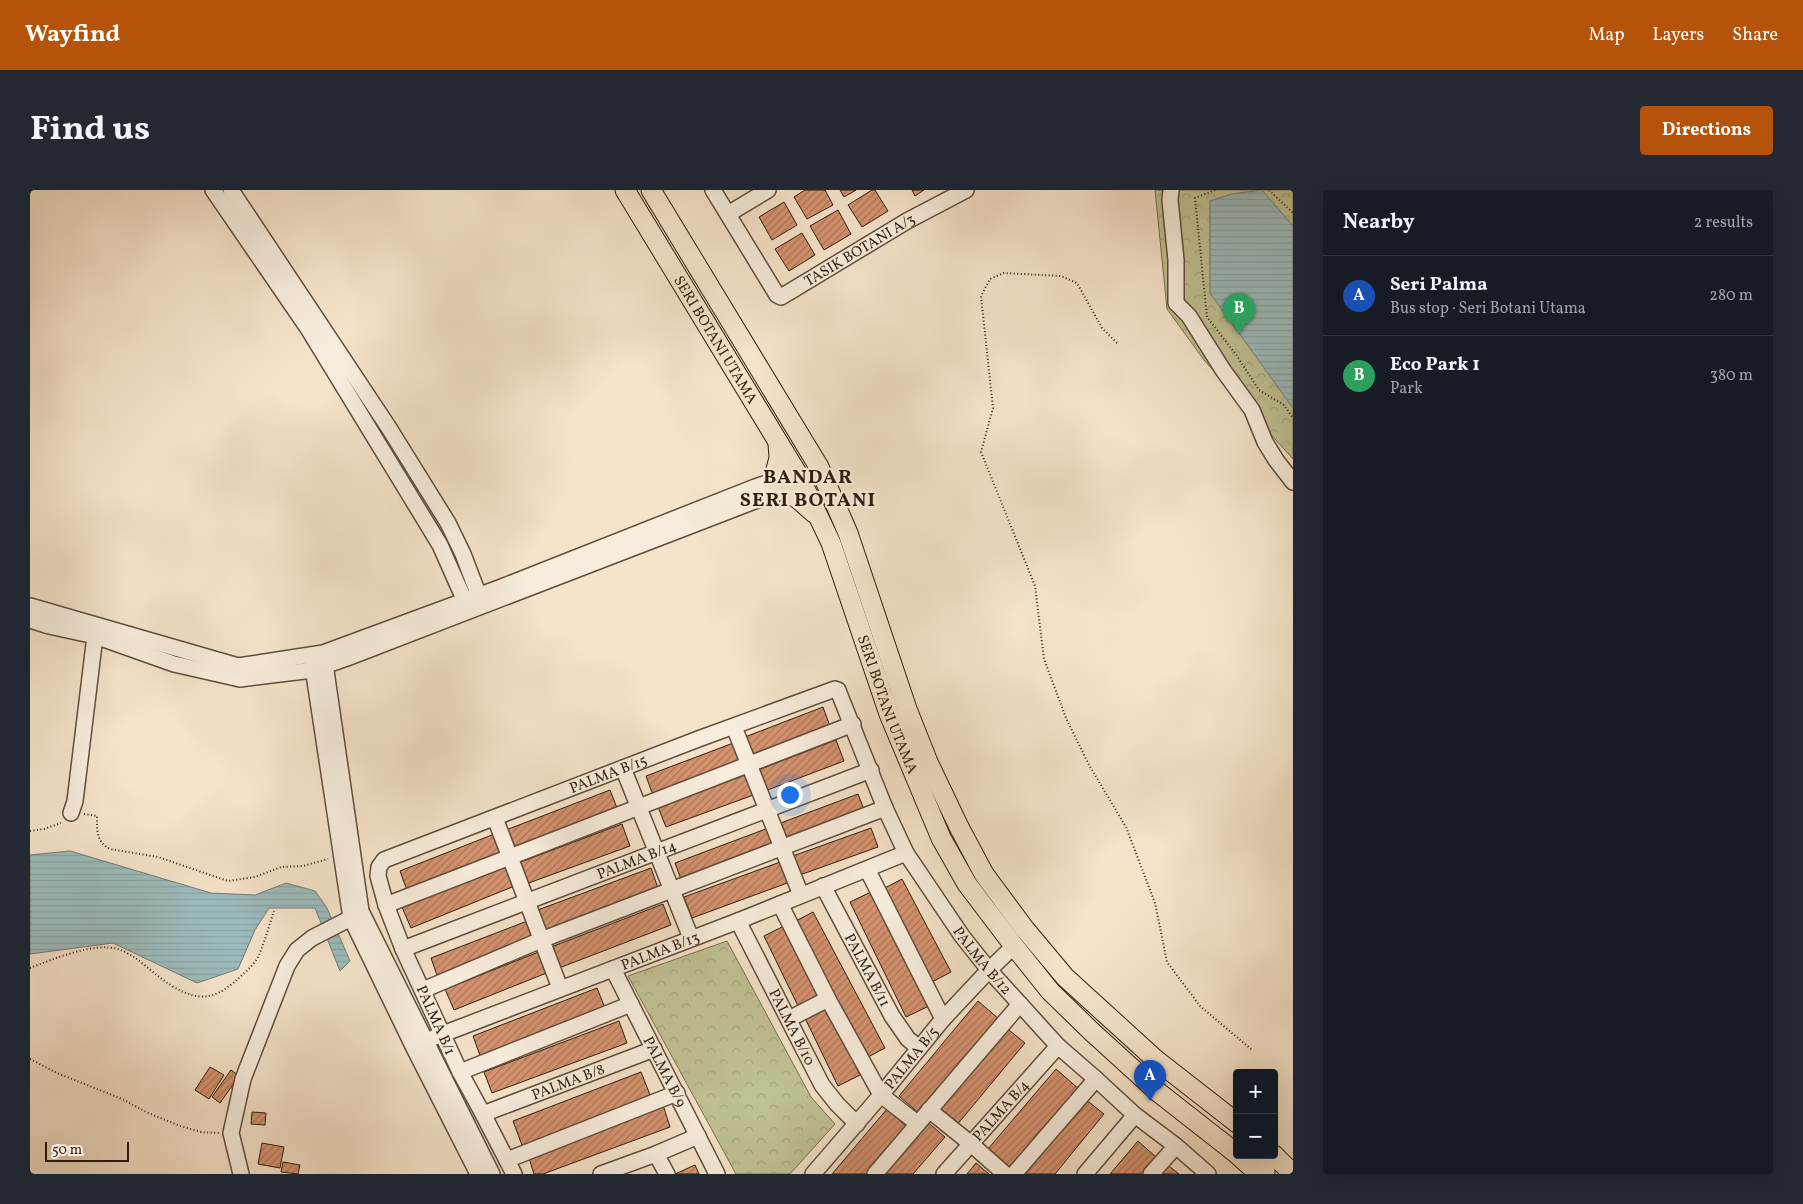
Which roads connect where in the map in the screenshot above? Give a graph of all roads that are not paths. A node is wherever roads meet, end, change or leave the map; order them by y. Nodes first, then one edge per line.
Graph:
1 (213, 190) edge
2 (231, 190) edge
3 (625, 190) edge
4 (651, 190) edge
5 (712, 190) edge
6 (768, 190) edge
7 (966, 190) edge
8 (1171, 190) edge
9 (728, 214) junction
10 (778, 442) junction
11 (809, 450) junction
12 (800, 478) junction
13 (1293, 482) edge
14 (779, 486) junction
15 (819, 518) junction
16 (841, 518) junction
17 (474, 603) junction
18 (30, 606) edge
19 (30, 620) edge
20 (96, 636) junction
21 (348, 658) junction
22 (318, 661) junction
23 (297, 672) junction
24 (835, 689) joint
25 (322, 690) junction
26 (853, 724) junction
27 (734, 727) junction
28 (748, 764) junction
29 (623, 768) junction
30 (871, 770) junction
31 (638, 807) junction
32 (885, 808) junction
33 (767, 810) junction
34 (71, 813) road end
35 (495, 818) junction
36 (783, 849) junction
37 (657, 852) junction
38 (906, 853) junction
39 (509, 857) junction
40 (384, 860) joint
41 (867, 869) junction
42 (823, 886) junction
43 (672, 890) junction
44 (802, 894) junction
45 (526, 902) junction
46 (780, 904) junction
47 (386, 905) junction
48 (346, 920) junction
49 (738, 921) junction
50 (691, 938) junction
51 (541, 940) junction
52 (1014, 946) junction
53 (403, 949) junction
54 (613, 968) junction
55 (989, 970) junction
56 (560, 988) junction
57 (423, 990) junction
58 (828, 999) junction
59 (631, 1004) junction
60 (1020, 1004) junction
61 (943, 1018) junction
62 (789, 1019) junction
63 (442, 1034) junction
64 (419, 1044) junction
65 (1058, 1046) junction
66 (919, 1048) junction
67 (654, 1049) junction
68 (460, 1072) junction
69 (1096, 1079) junction
70 (677, 1093) junction
71 (881, 1095) junction
72 (929, 1110) junction
73 (483, 1114) junction
74 (1135, 1114) junction
75 (1233, 1120) edge
76 (918, 1123) junction
77 (857, 1124) junction
78 (698, 1136) junction
79 (970, 1143) junction
80 (1176, 1146) junction
81 (1233, 1151) edge
82 (656, 1154) junction
83 (1236, 1159) edge
84 (1246, 1159) edge
85 (507, 1160) junction
86 (1264, 1169) edge
87 (610, 1172) edge
88 (242, 1174) edge
89 (478, 1174) edge
90 (492, 1174) edge
91 (514, 1174) edge
92 (667, 1174) edge
93 (717, 1174) edge
94 (813, 1174) edge
95 (875, 1174) edge
96 (944, 1174) edge
97 (1005, 1174) edge
98 (1014, 1174) edge
99 (1086, 1174) edge
100 (1151, 1174) edge
101 (1208, 1174) edge
102 (1238, 1174) edge
103 (1292, 1174) edge

1 - 17 street
2 - 17 street
3 - 10 main road, SERI BOTANI UTAMA
4 - 11 main road, SERI BOTANI UTAMA
5 - 9 street
6 - 9 street
7 - 9 street, TASIK BOTANI A/3
8 - 13 street
10 - 12 main road, SERI BOTANI UTAMA
10 - 14 main road
11 - 12 main road
11 - 16 main road, SERI BOTANI UTAMA
12 - 14 street
12 - 15 main road, SERI BOTANI UTAMA
12 - 16 main road
14 - 15 main road
14 - 17 street
15 - 52 main road, SERI BOTANI UTAMA
16 - 75 main road, SERI BOTANI UTAMA
17 - 21 street
17 - 22 street
18 - 22 street
19 - 20 street
20 - 23 street
20 - 34 street
21 - 22 street
21 - 25 street
22 - 23 street
22 - 25 street
23 - 25 street
24 - 26 street, PALMA B/12
24 - 27 street, PALMA B/15
25 - 48 street
25 - 64 street
26 - 28 street
26 - 30 street, PALMA B/12
27 - 28 street
27 - 29 street, PALMA B/15
28 - 31 street
28 - 33 street
29 - 31 street
29 - 35 street, PALMA B/15
30 - 32 street, PALMA B/12
30 - 33 street, PALMA B/14
31 - 37 street
31 - 39 street
32 - 36 street
32 - 38 street, PALMA B/12
33 - 36 street
33 - 37 street, PALMA B/14
35 - 39 street
35 - 40 street, PALMA B/15
36 - 43 street
36 - 44 street
37 - 43 street
37 - 45 street, PALMA B/14
38 - 41 street, PALMA B/13
38 - 55 street, PALMA B/12
39 - 45 street
39 - 47 street
40 - 47 street, PALMA B/1
41 - 42 street, PALMA B/13
41 - 61 street
42 - 44 street, PALMA B/13
42 - 66 street, PALMA B/11
43 - 50 street
43 - 51 street
44 - 46 street, PALMA B/13
45 - 51 street
45 - 53 street, PALMA B/14
46 - 49 street, PALMA B/13
46 - 58 street
47 - 53 street, PALMA B/1
48 - 64 street
48 - 88 street
49 - 50 street, PALMA B/13
49 - 62 street, PALMA B/10
50 - 54 street, PALMA B/13
51 - 56 street
51 - 57 street
52 - 55 street, PALMA B/5
52 - 81 main road, SERI BOTANI UTAMA
53 - 57 street, PALMA B/1
54 - 56 street, PALMA B/13
54 - 59 street, PALMA B/9
55 - 60 street, PALMA B/12
55 - 61 street, PALMA B/5
56 - 63 street, PALMA B/13
57 - 63 street, PALMA B/1
58 - 62 street
58 - 71 street
59 - 67 street, PALMA B/9
59 - 68 street
60 - 65 street, PALMA B/12
60 - 72 street
61 - 66 street, PALMA B/5
62 - 77 street, PALMA B/10
63 - 64 street, PALMA B/13
63 - 68 street, PALMA B/1
64 - 89 street
64 - 90 street
65 - 69 street, PALMA B/12
65 - 79 street, PALMA B/4
66 - 71 street, PALMA B/5
67 - 70 street, PALMA B/9
67 - 73 street, PALMA B/8
68 - 73 street, PALMA B/1
69 - 74 street, PALMA B/12
69 - 98 street
70 - 78 street, PALMA B/9
70 - 85 street
71 - 76 street
71 - 77 street, PALMA B/5
72 - 76 street
72 - 79 street
73 - 85 street, PALMA B/1
74 - 80 street, PALMA B/12
74 - 99 street
76 - 95 street
77 - 94 street, PALMA B/5
78 - 82 street
78 - 93 street, PALMA B/9
79 - 96 street, PALMA B/4
79 - 97 street
80 - 100 street
80 - 101 street, PALMA B/12
82 - 87 street
82 - 92 street
83 - 102 main road
84 - 86 main road, SERI BOTANI UTAMA
85 - 91 street, PALMA B/1
86 - 103 main road, SERI BOTANI UTAMA

